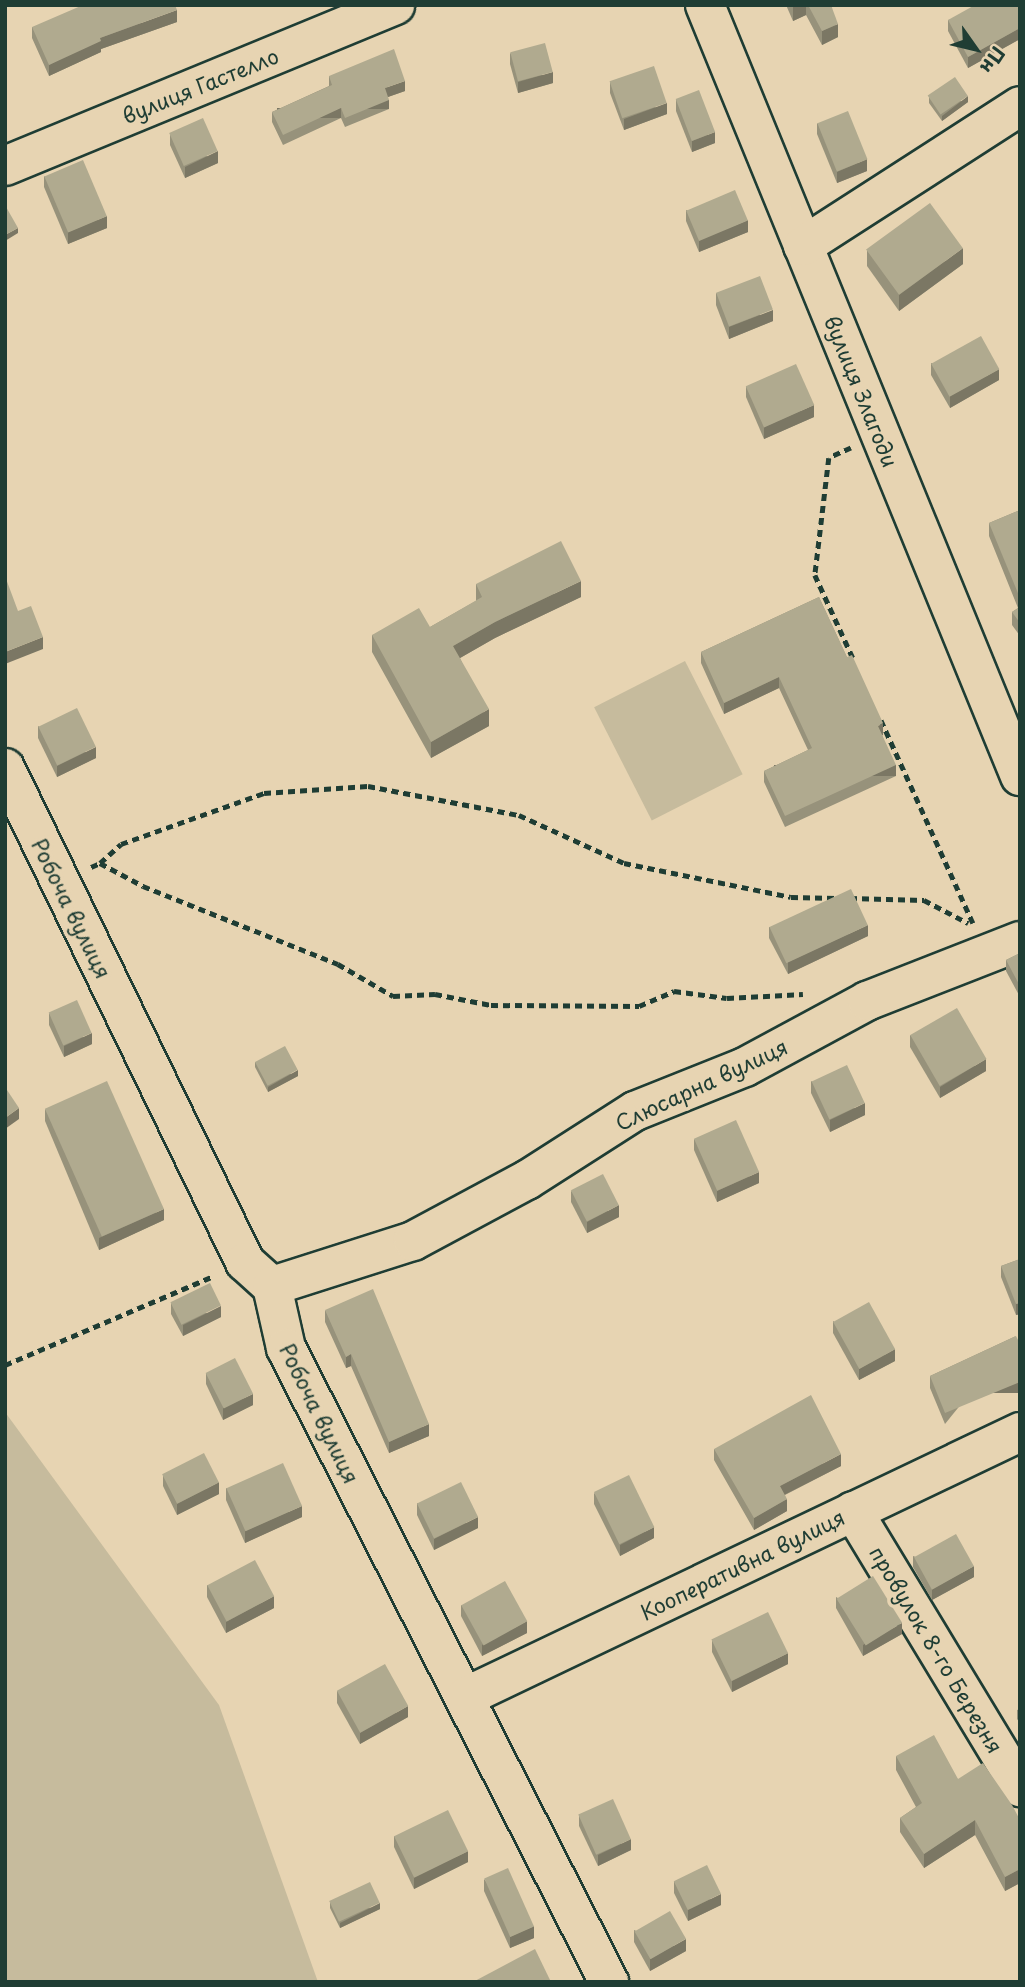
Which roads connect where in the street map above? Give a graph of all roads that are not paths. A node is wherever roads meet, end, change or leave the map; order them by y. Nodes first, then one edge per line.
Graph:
1 (395, 5) edge
2 (705, 5) edge
3 (1020, 106) edge
4 (5, 166) edge
5 (803, 246) junction
6 (5, 768) edge
7 (1020, 776) edge
8 (1020, 941) edge
9 (259, 1274) junction
10 (1020, 1432) edge
11 (853, 1511) junction
12 (465, 1697) junction
13 (1020, 1787) edge
14 (609, 1982) edge

1 - 4 street, вулиця Гастелло
2 - 5 street, вулиця Злагоди
3 - 5 street
5 - 7 street, вулиця Злагоди
6 - 9 street, Робоча вулиця
8 - 9 street, Слюсарна вулиця
9 - 12 street, Робоча вулиця
10 - 11 street, Кооперативна вулиця
11 - 12 street, Кооперативна вулиця
11 - 13 street, провулок 8-го Березня
12 - 14 street, Робоча вулиця

